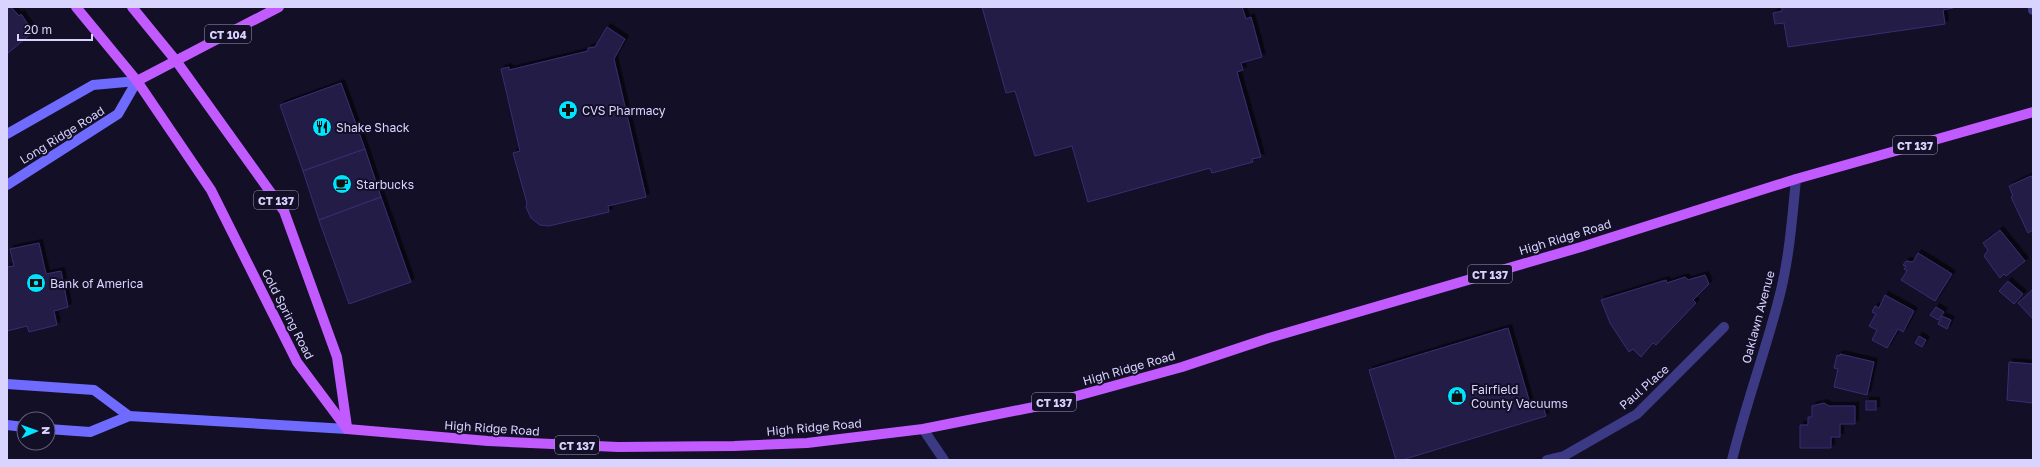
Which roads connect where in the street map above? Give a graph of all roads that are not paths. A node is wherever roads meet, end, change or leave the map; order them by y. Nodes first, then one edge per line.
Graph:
1 (76, 7) edge
2 (132, 7) edge
3 (279, 7) edge
4 (177, 62) junction
5 (137, 81) junction
6 (2033, 112) edge
7 (7, 134) edge
8 (1796, 179) junction
9 (7, 185) edge
10 (1724, 327) dead end
11 (7, 384) edge
12 (128, 416) junction
13 (347, 429) junction
14 (923, 429) junction
15 (56, 430) edge
16 (944, 460) edge
17 (1547, 460) edge
18 (1732, 460) edge

1 - 5 main road, Cold Spring Road
2 - 4 main road, CT 137
3 - 4 main road, CT 104
4 - 5 main road, CT 104
4 - 13 main road, CT 137
5 - 7 main road
5 - 9 main road, Long Ridge Road
5 - 13 main road, Cold Spring Road
6 - 8 main road, High Ridge Road / CT 137
8 - 14 main road, High Ridge Road / CT 137
8 - 18 street, Oaklawn Avenue
10 - 17 street, Paul Place
11 - 12 main road
12 - 13 main road, High Ridge Road
12 - 15 main road, High Ridge Road
13 - 14 main road, High Ridge Road / CT 137
14 - 16 street

